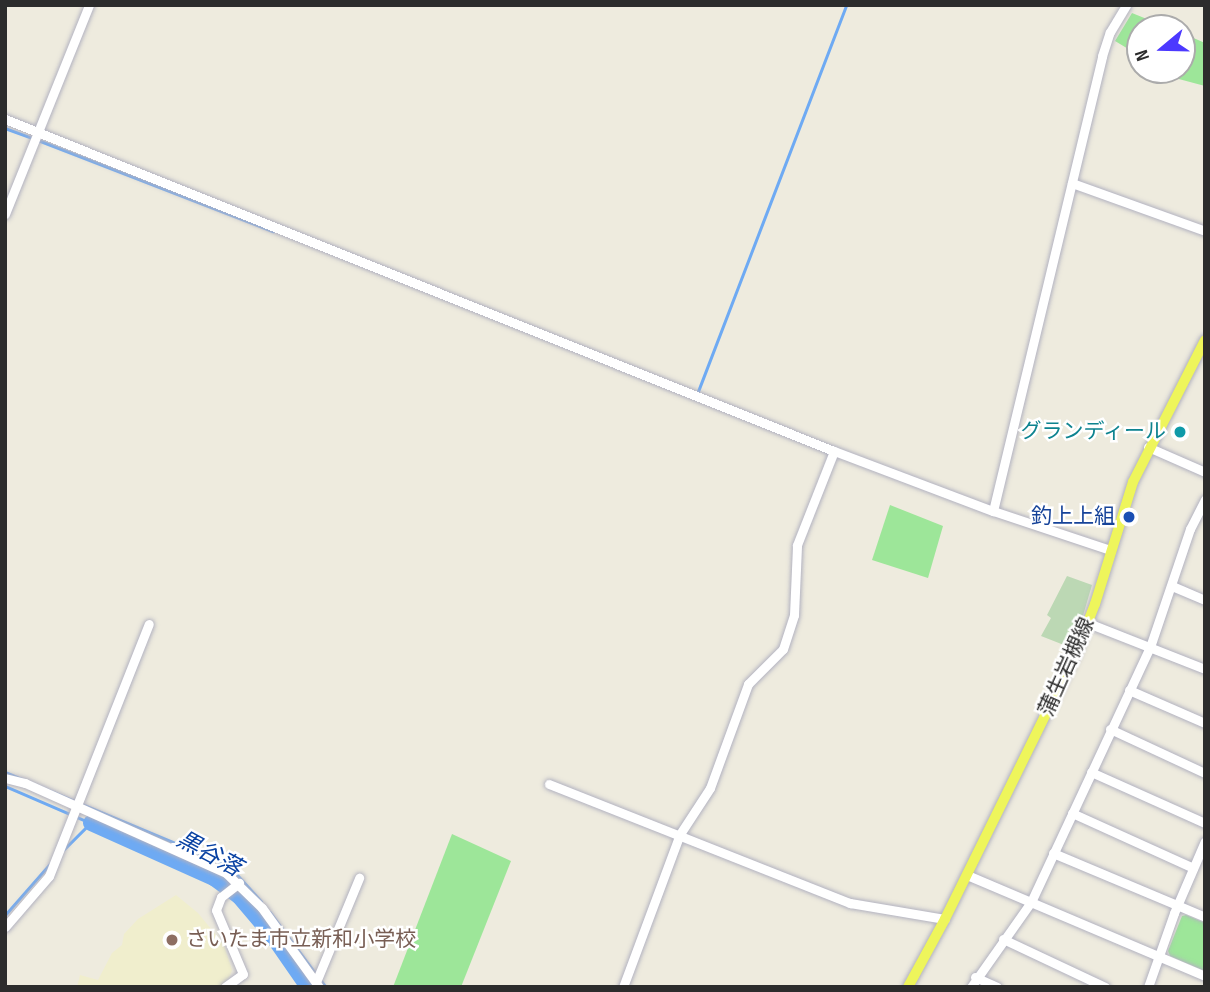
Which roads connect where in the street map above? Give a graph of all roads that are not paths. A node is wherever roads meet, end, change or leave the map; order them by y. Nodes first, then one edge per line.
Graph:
1 (89, 5) edge
2 (1126, 5) edge
3 (5, 119) edge
4 (38, 132) junction
5 (1072, 183) junction
6 (5, 214) edge
7 (1205, 231) edge
8 (1205, 340) edge
9 (1148, 447) junction
10 (834, 451) junction
11 (1205, 472) edge
12 (1205, 500) edge
13 (993, 511) junction
14 (1110, 550) junction
15 (1172, 586) junction
16 (1205, 600) edge
17 (1088, 623) junction
18 (149, 624) dead end
19 (1150, 647) junction
20 (1205, 669) edge
21 (1129, 690) junction
22 (1205, 723) edge
23 (1110, 729) junction
24 (1091, 772) junction
25 (1205, 773) edge
26 (5, 778) edge
27 (549, 784) dead end
28 (78, 808) junction
29 (1072, 813) junction
30 (1205, 823) edge
31 (680, 834) junction
32 (1205, 841) edge
33 (1053, 853) junction
34 (1201, 860) edge
35 (1193, 868) junction
36 (967, 875) junction
37 (359, 878) dead end
38 (239, 883) junction
39 (1031, 902) junction
40 (1177, 905) junction
41 (1205, 917) edge
42 (945, 919) junction
43 (5, 927) edge
44 (1003, 939) junction
45 (1160, 957) junction
46 (1205, 976) edge
47 (975, 977) junction
48 (318, 984) edge
49 (225, 987) edge
50 (623, 987) edge
51 (908, 987) edge
52 (971, 987) edge
53 (997, 987) edge
54 (1105, 987) edge
55 (1148, 987) edge

1 - 4 street
2 - 5 street
3 - 4 street
4 - 6 street
4 - 10 street
5 - 7 street
5 - 13 street
8 - 9 main road, 蒲生岩槻線
9 - 11 street
9 - 14 main road, 蒲生岩槻線
10 - 13 street
10 - 31 street
12 - 15 street
13 - 14 street
14 - 17 main road, 蒲生岩槻線
15 - 16 street
15 - 19 street
17 - 19 street
17 - 36 main road, 蒲生岩槻線
18 - 28 street
19 - 20 street
19 - 21 street
21 - 22 street
21 - 23 street
23 - 24 street
23 - 25 street
24 - 29 street
24 - 30 street
26 - 28 street
27 - 31 street
28 - 38 street
28 - 43 street
29 - 33 street
29 - 35 street
31 - 42 street
31 - 50 street
32 - 34 street
33 - 39 street
33 - 40 street
34 - 35 street
35 - 40 street
36 - 39 street
36 - 42 main road, 蒲生岩槻線
37 - 48 street
38 - 48 street
38 - 49 street
39 - 44 street
39 - 45 street
40 - 41 street
40 - 45 street
42 - 51 main road, 蒲生岩槻線
44 - 47 street
44 - 54 street
45 - 46 street
45 - 55 street
47 - 52 street
47 - 53 street

